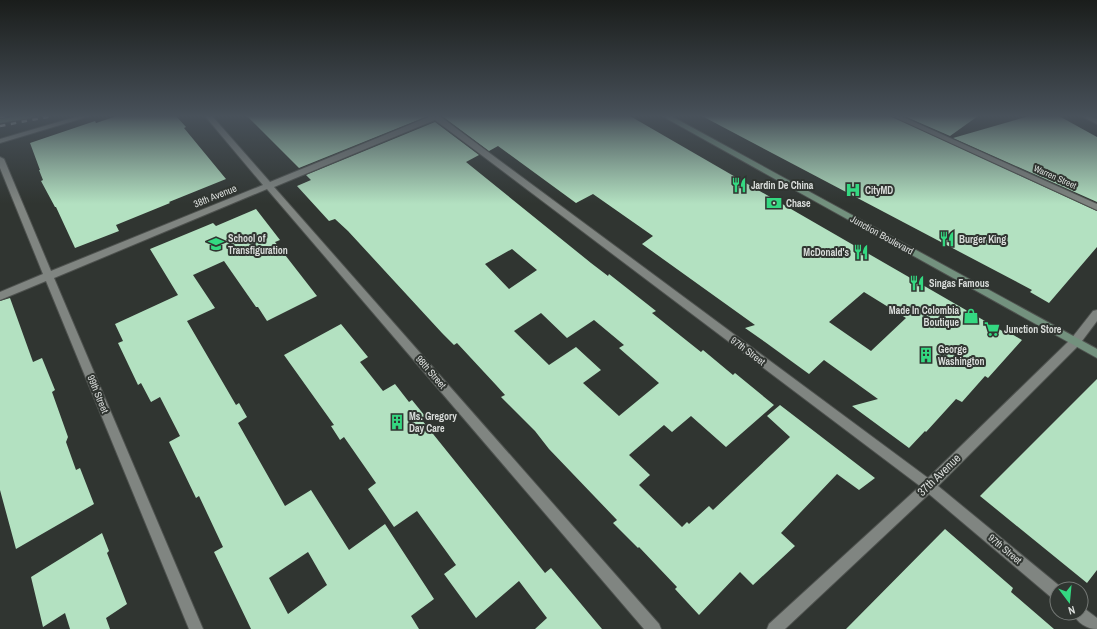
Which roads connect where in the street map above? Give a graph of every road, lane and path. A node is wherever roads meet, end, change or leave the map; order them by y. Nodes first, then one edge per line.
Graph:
1 (234, 145) edge
2 (366, 145) edge
3 (475, 145) edge
4 (719, 145) edge
5 (961, 145) edge
6 (0, 159) edge
7 (269, 186) junction
8 (1097, 207) edge
9 (49, 276) junction
10 (0, 296) edge
11 (1097, 314) edge
12 (1076, 342) junction
13 (1097, 354) edge
14 (929, 486) junction
15 (1049, 586) edge
16 (1089, 620) edge
17 (1097, 627) edge
18 (196, 629) edge
19 (654, 629) edge
20 (774, 629) edge

1 - 7 street, 98th Street
2 - 7 street, 38th Avenue
3 - 14 street, 97th Street
4 - 12 main road, Junction Boulevard
5 - 8 street, Warren Street
6 - 9 street, 99th Street
7 - 9 street, 38th Avenue
7 - 19 street, 98th Street
9 - 10 street, 38th Avenue
9 - 18 street, 99th Street
11 - 12 street, 37th Avenue
12 - 13 main road, Junction Boulevard
12 - 14 street, 37th Avenue
14 - 15 street, 97th Street
14 - 20 street, 37th Avenue
16 - 17 street

